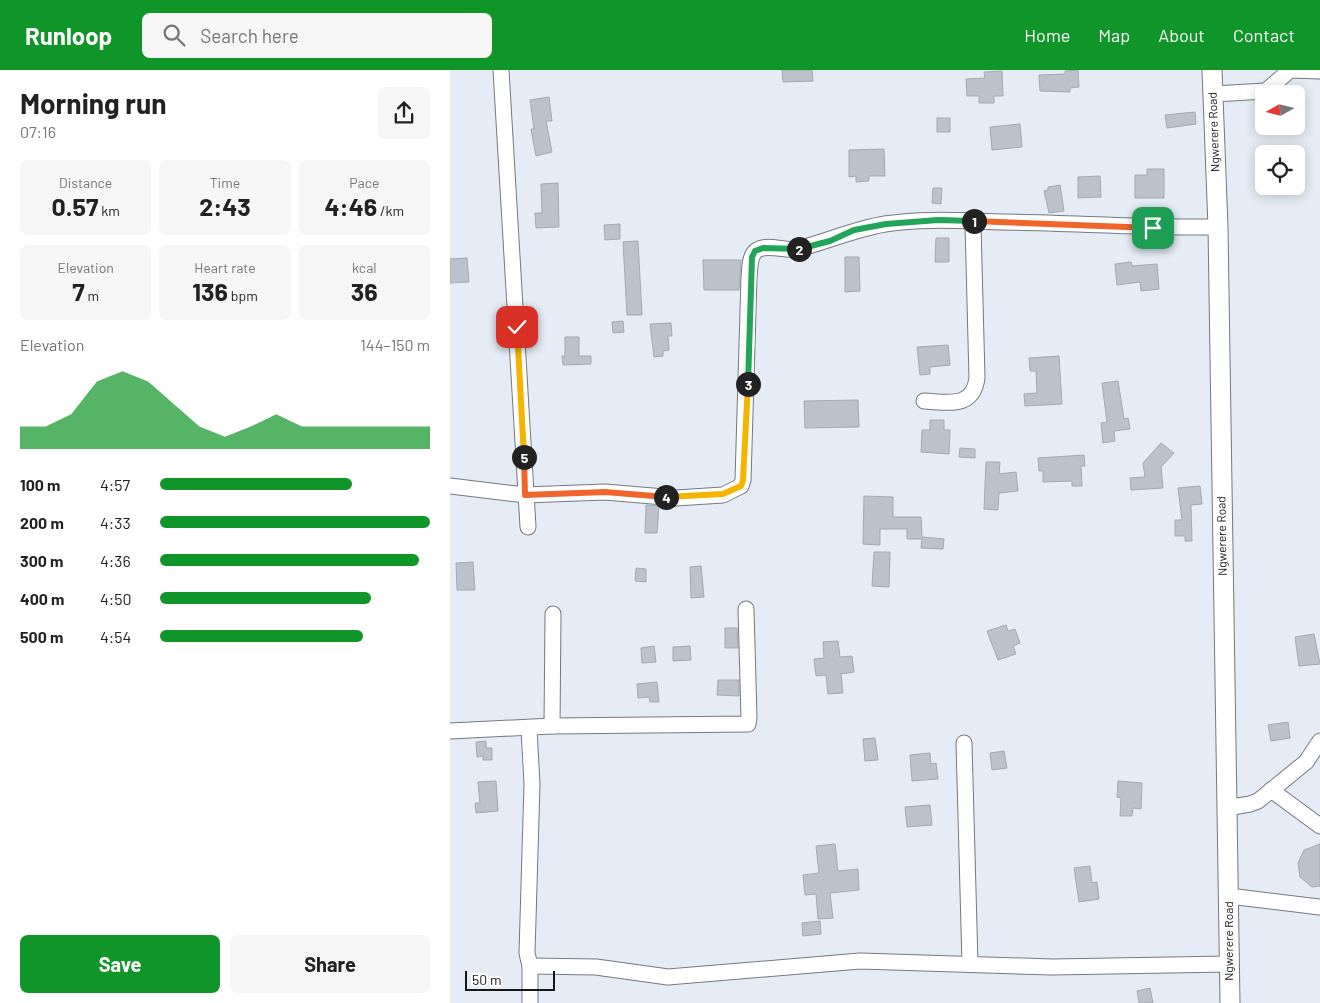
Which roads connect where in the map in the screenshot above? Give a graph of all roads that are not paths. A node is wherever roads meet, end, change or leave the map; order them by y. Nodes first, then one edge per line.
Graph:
1 (500, 70) edge
2 (1212, 70) edge
3 (1320, 71) edge
4 (1213, 94) junction
5 (968, 221) junction
6 (1218, 227) junction
7 (924, 401) dead end
8 (450, 486) edge
9 (525, 495) junction
10 (528, 528) dead end
11 (746, 609) dead end
12 (553, 614) dead end
13 (552, 726) junction
14 (529, 729) junction
15 (450, 731) edge
16 (1320, 741) edge
17 (964, 743) dead end
18 (1272, 790) junction
19 (1226, 808) junction
20 (1320, 826) edge
21 (1229, 896) junction
22 (1320, 906) edge
23 (970, 964) junction
24 (1228, 964) junction
25 (530, 966) junction
26 (530, 1003) edge
27 (1230, 1003) edge

1 - 9 street
2 - 4 main road, Ngwerere Road
3 - 4 street
4 - 6 main road, Ngwerere Road
5 - 6 street
5 - 7 street
5 - 9 street
6 - 19 main road, Ngwerere Road
8 - 9 street
9 - 10 street
11 - 13 street
12 - 13 street
13 - 14 street
14 - 15 street
14 - 25 street
16 - 18 street
17 - 23 street
18 - 19 street
18 - 20 street
19 - 21 main road, Ngwerere Road
21 - 22 street
21 - 24 main road, Ngwerere Road
23 - 24 street
23 - 25 street
24 - 27 main road, Ngwerere Road
25 - 26 street

